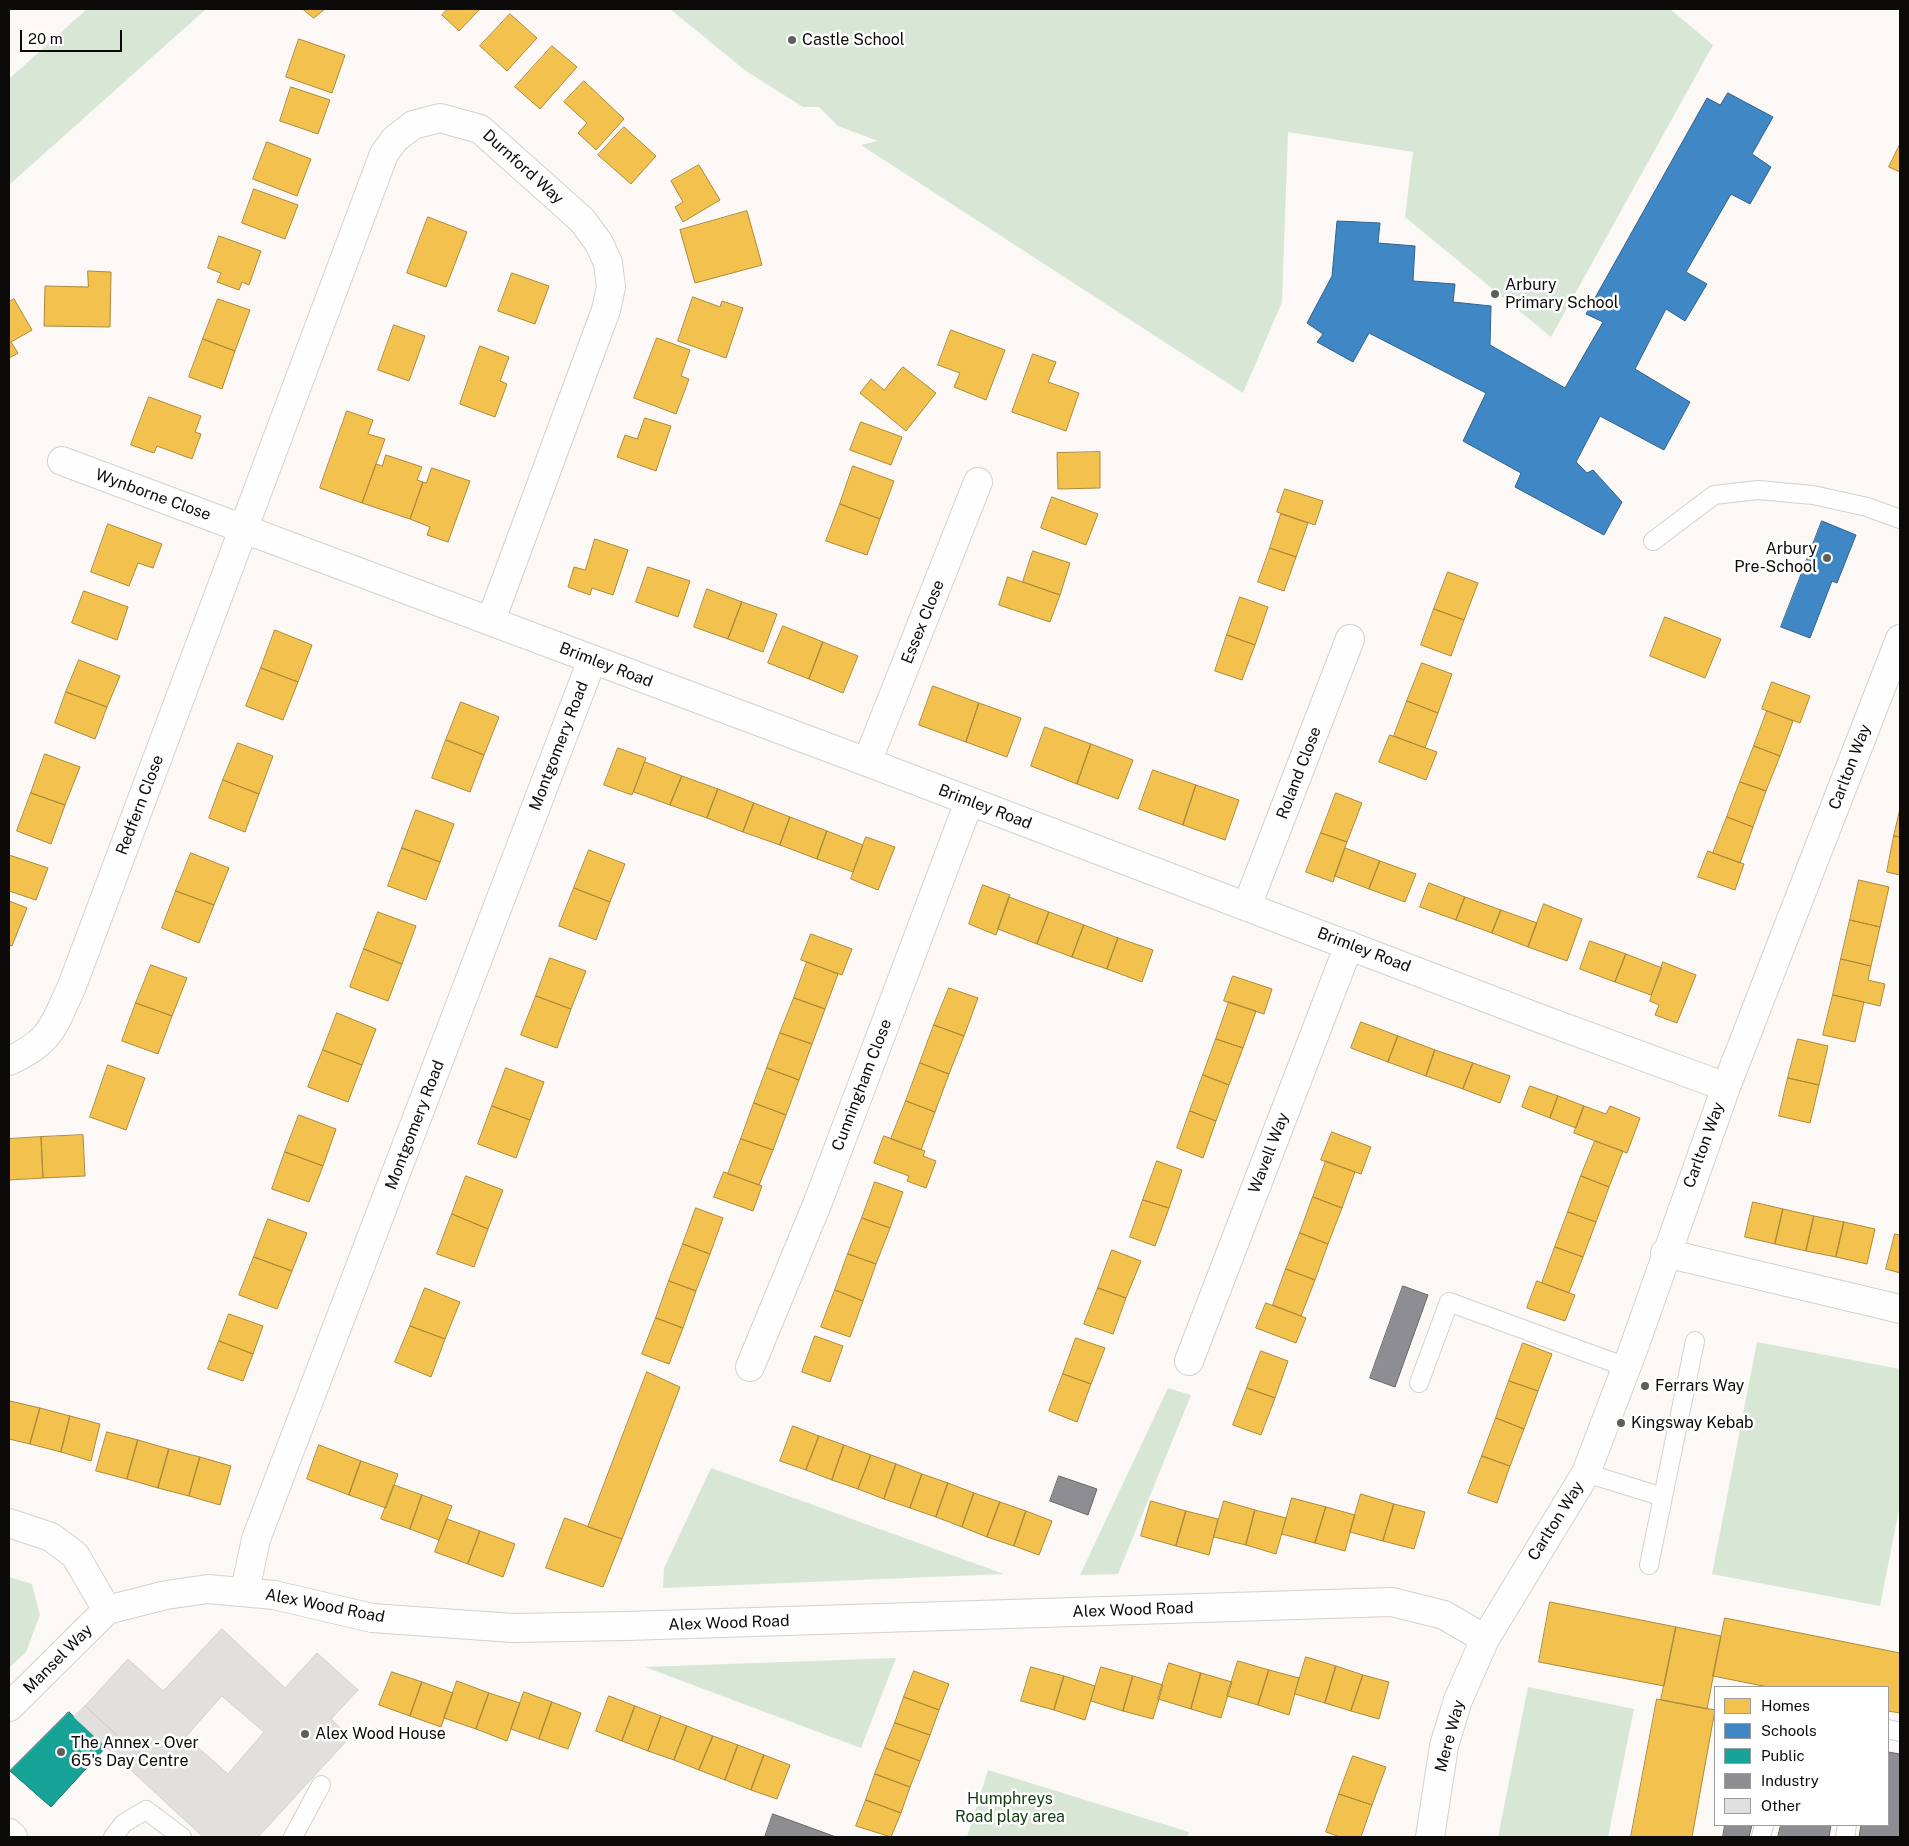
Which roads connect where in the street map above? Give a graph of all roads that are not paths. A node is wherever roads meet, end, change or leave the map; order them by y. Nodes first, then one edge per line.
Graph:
1 (62, 461) dead end
2 (978, 482) dead end
3 (1900, 519) edge
4 (244, 529) junction
5 (1653, 541) dead end
6 (491, 620) junction
7 (1350, 639) dead end
8 (1900, 639) edge
9 (592, 660) junction
10 (867, 762) junction
11 (969, 802) junction
12 (1247, 906) junction
13 (1349, 945) junction
14 (9, 1061) edge
15 (1726, 1086) junction
16 (1665, 1253) junction
17 (1900, 1309) edge
18 (1695, 1342) dead end
19 (1188, 1361) dead end
20 (750, 1367) dead end
21 (1626, 1367) junction
22 (1419, 1384) dead end
23 (1586, 1473) junction
24 (1663, 1497) junction
25 (9, 1523) edge
26 (1649, 1565) dead end
27 (245, 1591) junction
28 (107, 1610) junction
29 (1485, 1639) junction
30 (9, 1707) edge
31 (321, 1785) dead end
32 (9, 1833) edge
33 (13, 1837) edge
34 (113, 1837) edge
35 (182, 1837) edge
36 (292, 1837) edge
37 (1430, 1837) edge

1 - 4 street, Wynborne Close
2 - 10 street, Essex Close
3 - 5 lane
4 - 6 street, Brimley Road
4 - 6 street, Durnford Way
4 - 14 street, Redfern Close
6 - 9 street, Brimley Road
7 - 12 street, Roland Close
8 - 15 street, Carlton Way
9 - 10 street, Brimley Road
9 - 27 street, Montgomery Road
10 - 11 street, Brimley Road
11 - 12 street, Brimley Road
11 - 20 street, Cunningham Close
12 - 13 street, Brimley Road
13 - 15 street, Brimley Road
13 - 19 street, Wavell Way
15 - 16 street, Carlton Way
16 - 17 street
16 - 21 street, Carlton Way
18 - 24 lane
21 - 22 lane
21 - 23 street, Carlton Way
23 - 24 lane
23 - 29 street, Carlton Way
24 - 26 lane
25 - 28 street
27 - 28 street, Alex Wood Road
27 - 29 street, Alex Wood Road
28 - 30 street, Mansel Way
29 - 37 street, Mere Way
31 - 36 lane
32 - 33 street
34 - 35 lane

